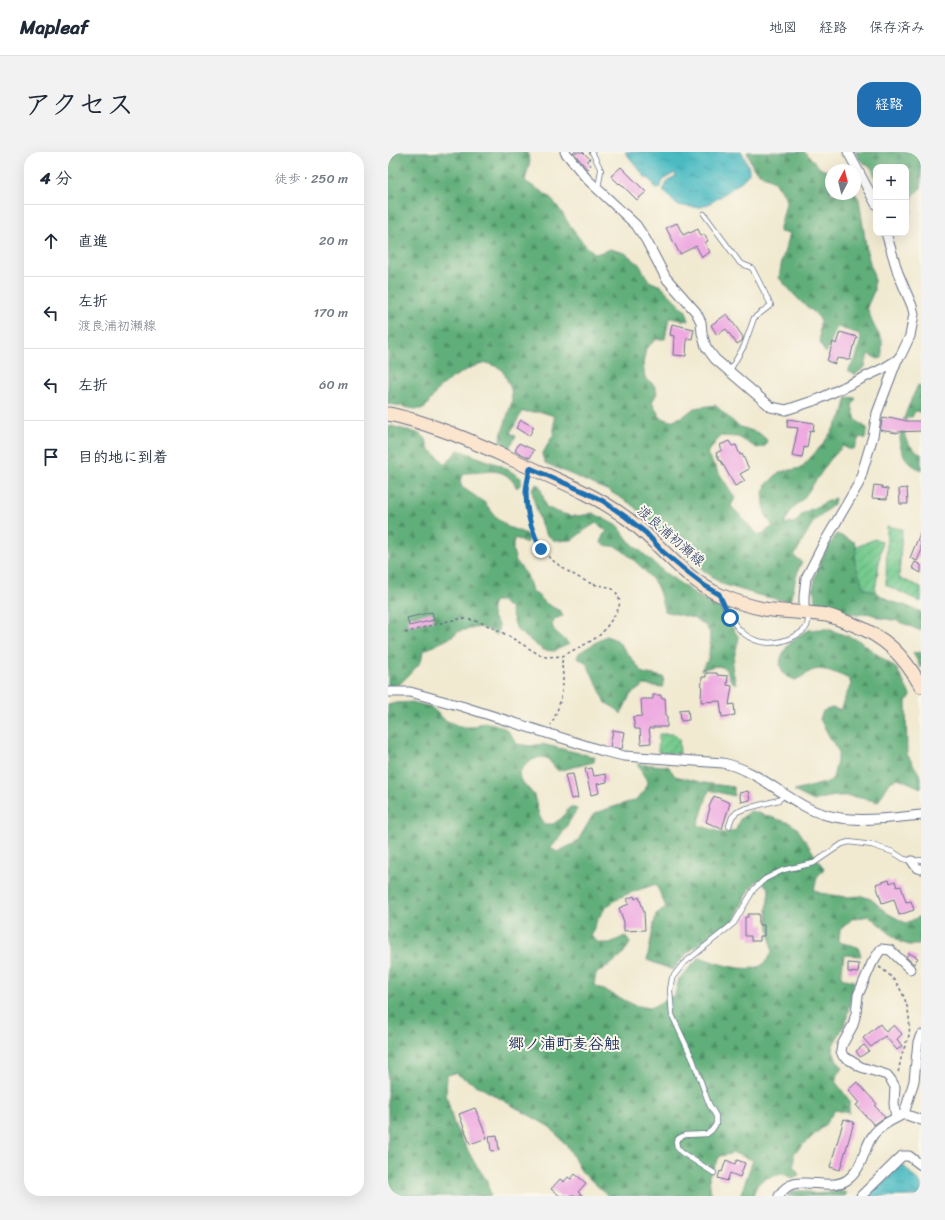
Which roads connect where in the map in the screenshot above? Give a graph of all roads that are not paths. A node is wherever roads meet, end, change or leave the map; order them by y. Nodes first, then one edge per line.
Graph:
1 (565, 152) edge
2 (592, 152) edge
3 (848, 152) edge
4 (598, 189) junction
5 (874, 200) edge
6 (704, 214) dead end
7 (887, 236) edge
8 (917, 324) edge
9 (897, 360) junction
10 (729, 372) junction
11 (388, 414) edge
12 (719, 594) junction
13 (807, 614) junction
14 (921, 686) edge
15 (388, 692) edge
16 (785, 794) junction
17 (921, 815) edge
18 (729, 826) dead end
19 (916, 860) edge
20 (921, 869) edge
21 (910, 969) dead end
22 (921, 1035) edge
23 (900, 1116) junction
24 (921, 1120) edge
25 (921, 1165) edge
26 (714, 1173) dead end
27 (779, 1196) edge
28 (861, 1196) edge

1 - 4 street
2 - 4 lane
3 - 5 street
4 - 10 street
6 - 10 lane
7 - 8 street
8 - 9 street
9 - 10 street
9 - 13 street
11 - 12 main road, 渡良浦初瀬線
12 - 13 main road, 渡良浦初瀬線
12 - 13 lane
13 - 14 main road, 渡良浦初瀬線
15 - 16 street
16 - 17 street
16 - 18 lane
19 - 20 street
19 - 26 lane
21 - 23 street
22 - 23 street
23 - 24 street
23 - 27 street
25 - 28 street

